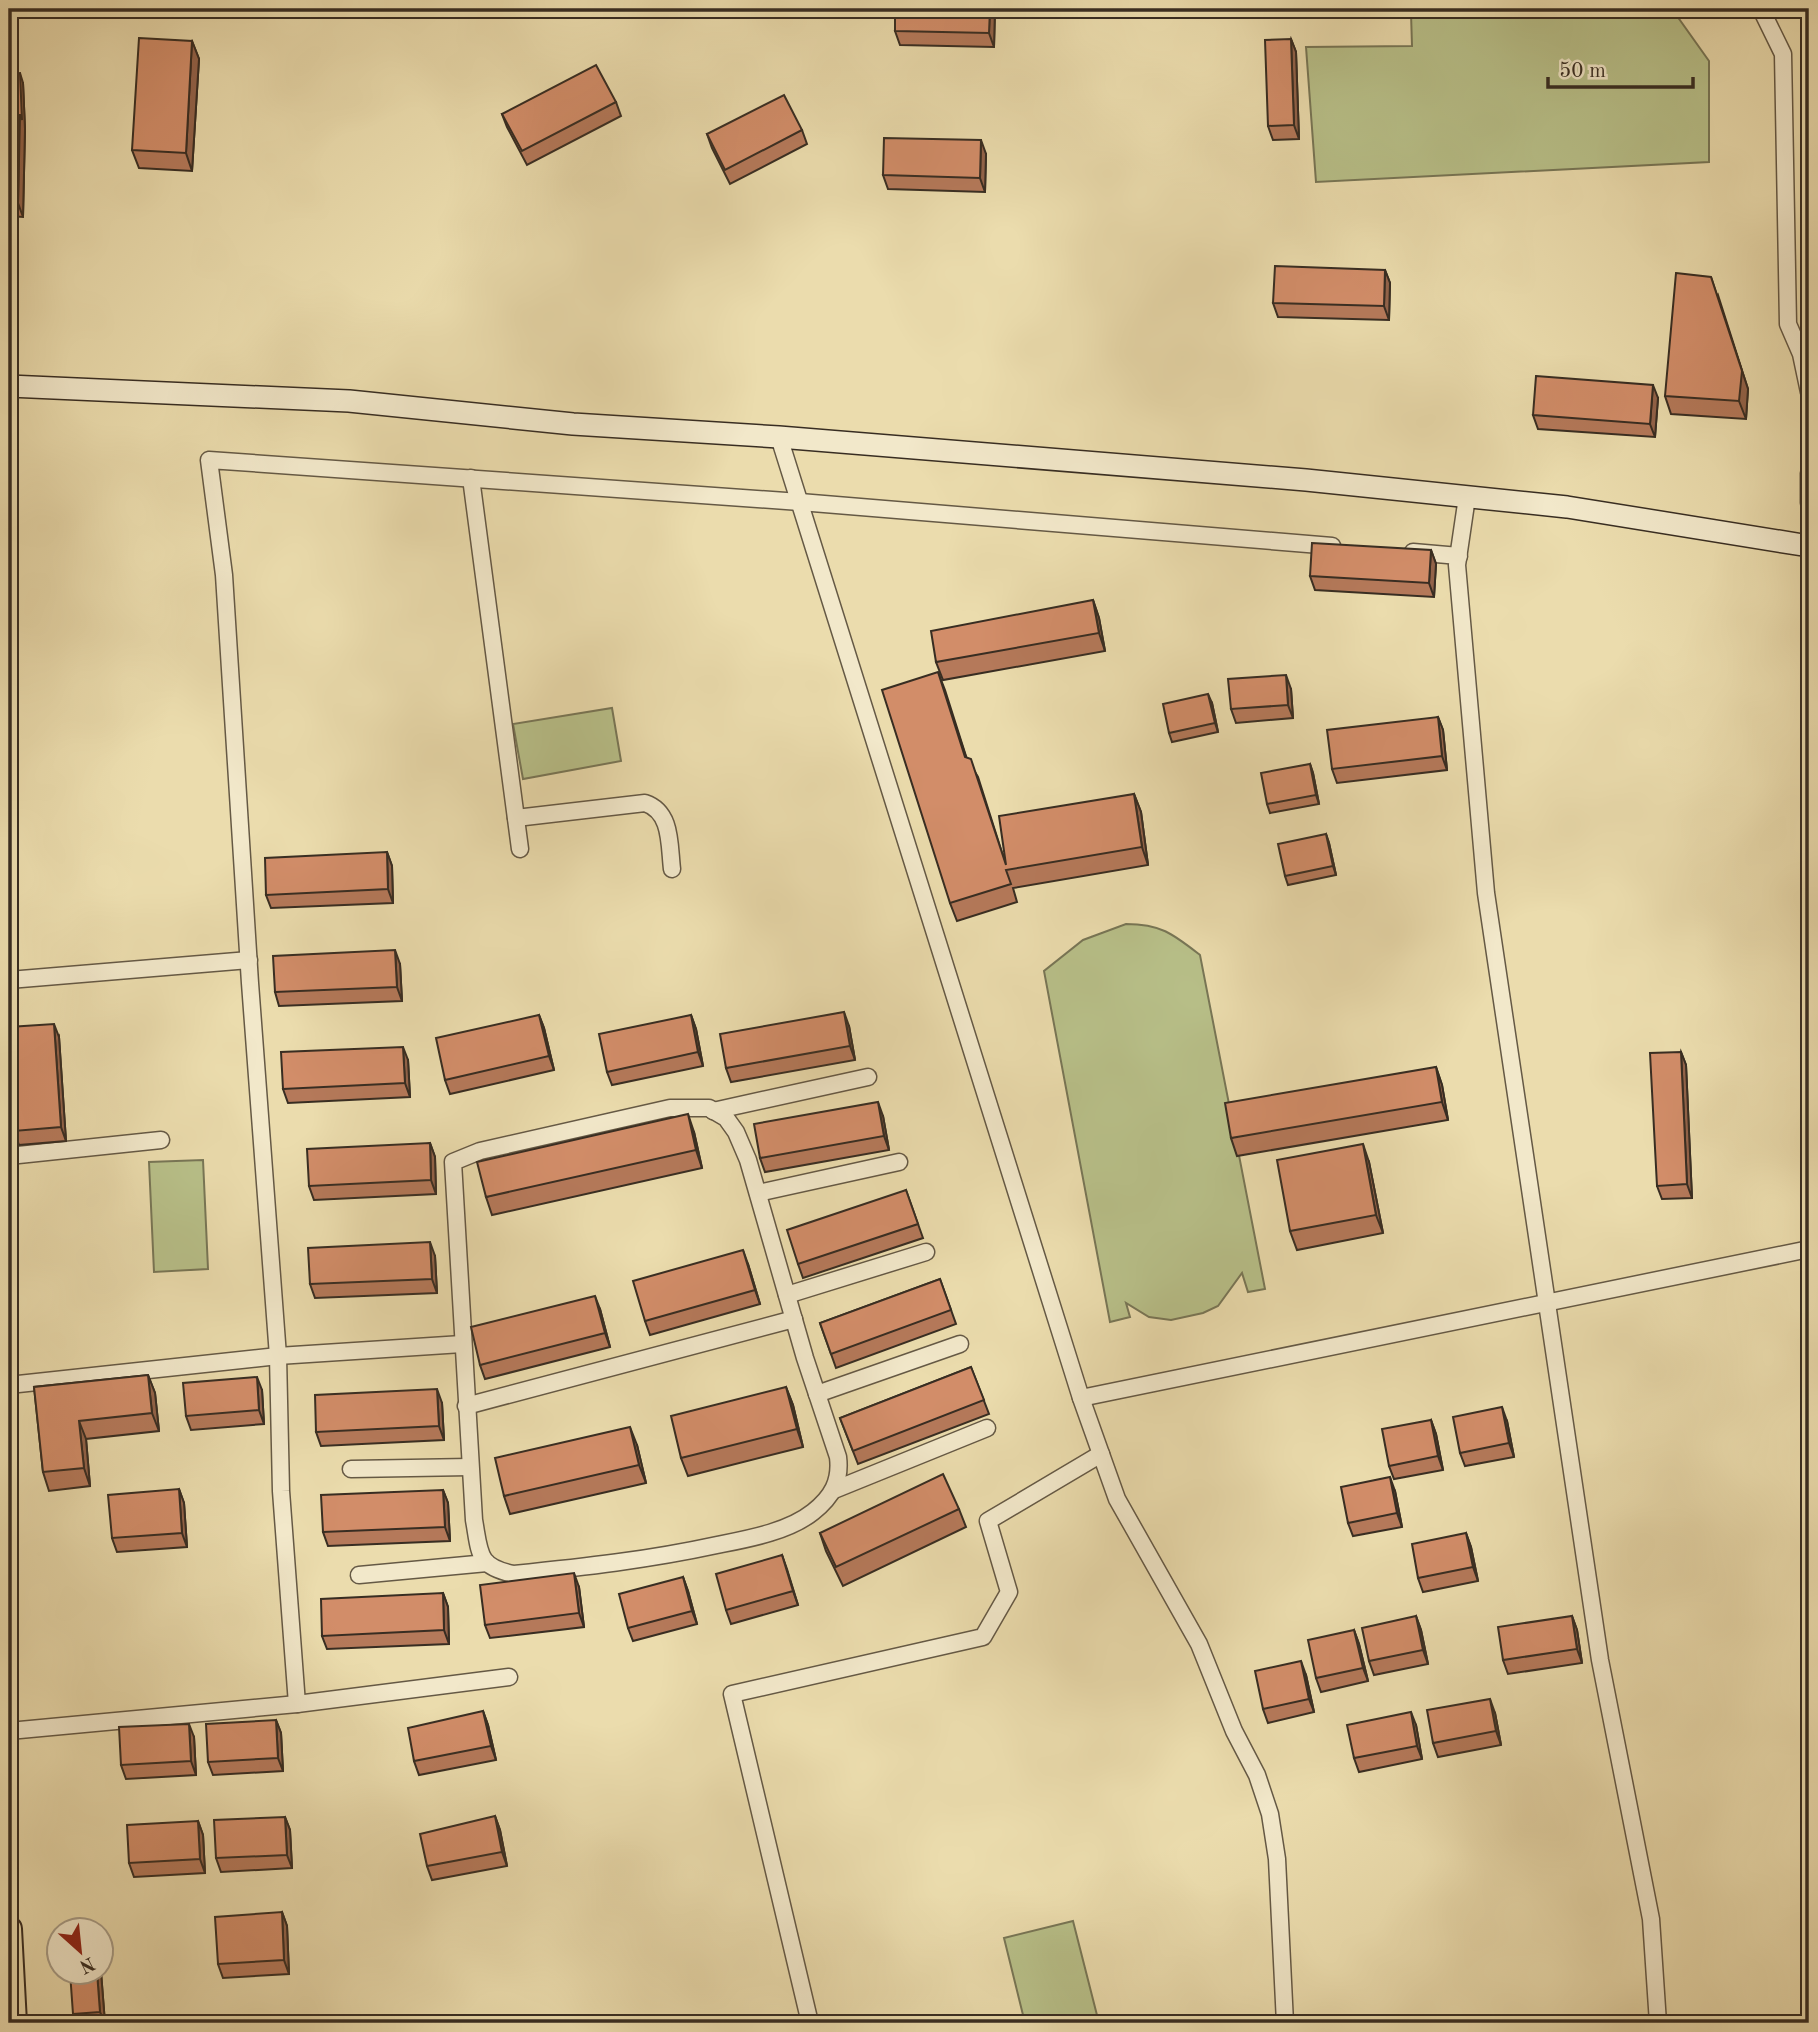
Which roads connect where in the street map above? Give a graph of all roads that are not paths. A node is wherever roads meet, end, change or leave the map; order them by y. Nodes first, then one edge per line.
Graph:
1 (1761, 9) edge
2 (9, 386) edge
3 (1809, 392) edge
4 (779, 437) junction
5 (1809, 473) edge
6 (471, 478) junction
7 (1467, 497) junction
8 (800, 502) junction
9 (1809, 503) edge
10 (1809, 546) edge
11 (1349, 547) edge
12 (1390, 551) edge
13 (1459, 556) junction
14 (516, 818) junction
15 (520, 849) dead end
16 (672, 869) dead end
17 (248, 960) junction
18 (9, 980) edge
19 (868, 1077) dead end
20 (713, 1111) junction
21 (161, 1140) dead end
22 (9, 1156) edge
23 (899, 1162) dead end
24 (758, 1194) junction
25 (1809, 1249) edge
26 (926, 1252) dead end
27 (787, 1295) junction
28 (1545, 1301) junction
29 (794, 1319) junction
30 (960, 1343) dead end
31 (461, 1344) junction
32 (278, 1356) junction
33 (9, 1385) edge
34 (817, 1394) junction
35 (1081, 1398) junction
36 (466, 1406) junction
37 (987, 1428) dead end
38 (1101, 1454) junction
39 (470, 1467) junction
40 (351, 1469) dead end
41 (834, 1490) junction
42 (487, 1563) junction
43 (359, 1575) dead end
44 (509, 1677) dead end
45 (297, 1704) junction
46 (9, 1731) edge
47 (9, 1929) edge
48 (14, 2023) edge
49 (810, 2023) edge
50 (1285, 2023) edge
51 (1658, 2023) edge

1 - 3 street
2 - 4 street
4 - 7 street
4 - 8 street
5 - 9 street
6 - 8 street
6 - 14 street
6 - 17 street
7 - 10 street
7 - 13 street
8 - 11 street
8 - 35 street
12 - 13 street
13 - 28 street
14 - 15 street
14 - 16 street
17 - 18 street
17 - 32 street
19 - 20 street
20 - 24 street
20 - 31 street
21 - 22 street
23 - 24 street
24 - 27 street
25 - 28 street
26 - 27 street
27 - 29 street
28 - 35 street
28 - 51 street
29 - 34 street
29 - 36 street
30 - 34 street
31 - 32 street
31 - 36 street
32 - 33 street
32 - 45 street
34 - 41 street
35 - 38 street
36 - 39 street
37 - 41 street
38 - 49 street
38 - 50 street
39 - 40 street
39 - 42 street
41 - 42 street
42 - 43 street
44 - 45 street
45 - 46 street
47 - 48 main road

